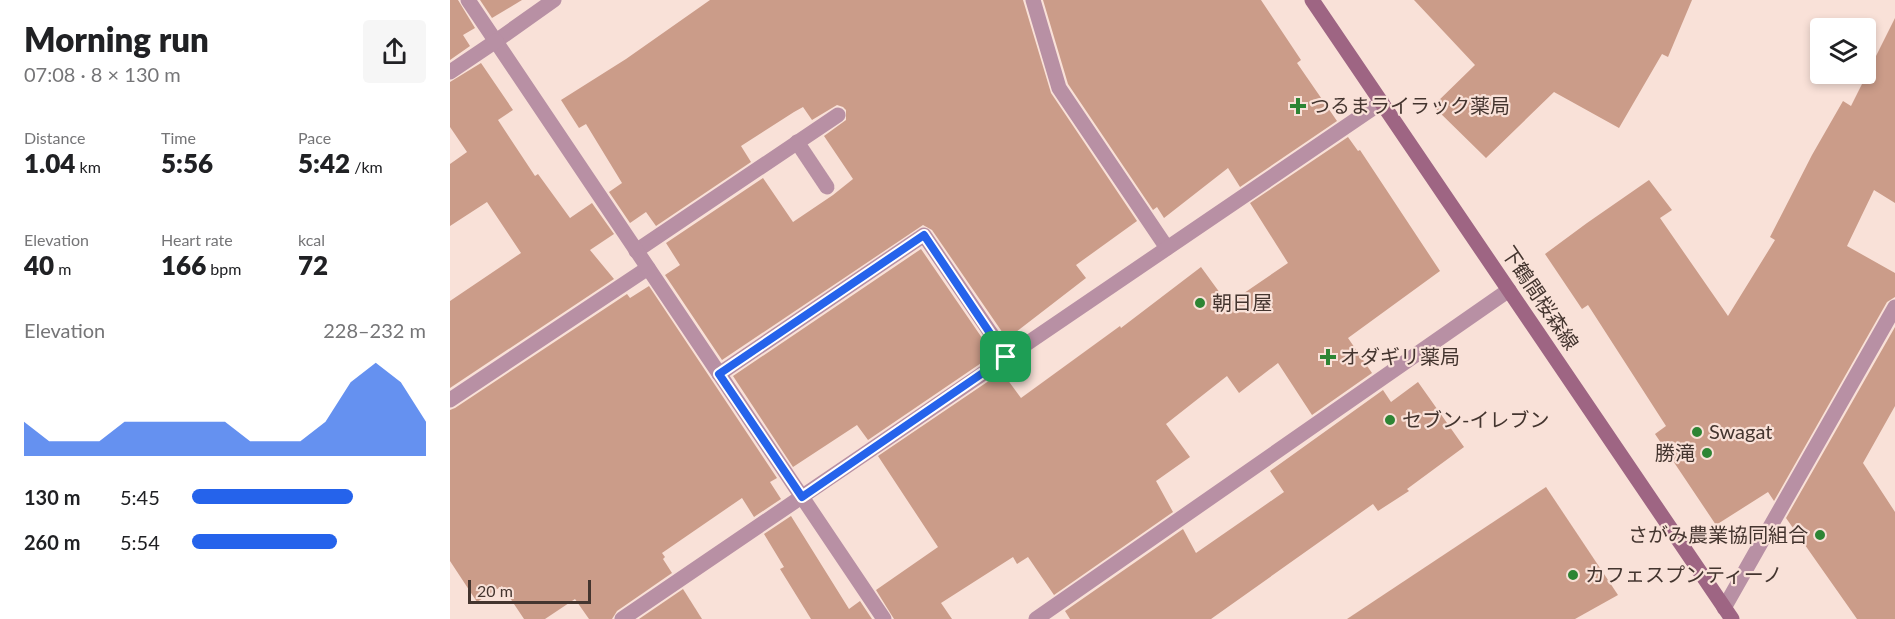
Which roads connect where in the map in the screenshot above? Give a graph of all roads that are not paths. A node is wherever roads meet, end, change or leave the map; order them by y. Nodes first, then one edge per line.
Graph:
1 (468, 0) edge
2 (554, 0) edge
3 (1033, 0) edge
4 (1312, 0) edge
5 (496, 41) junction
6 (450, 72) edge
7 (1382, 102) junction
8 (838, 115) dead end
9 (797, 142) junction
10 (827, 187) dead end
11 (1167, 248) junction
12 (636, 251) junction
13 (648, 268) junction
14 (1509, 290) junction
15 (1895, 307) edge
16 (1006, 357) junction
17 (719, 374) junction
18 (450, 400) edge
19 (802, 497) junction
20 (1728, 613) edge
21 (622, 619) edge
22 (884, 619) edge
23 (1036, 619) edge

1 - 5 street
2 - 5 street
3 - 11 street
4 - 7 street, 下鶴間桜森線
5 - 6 street
5 - 12 street
7 - 11 street
7 - 14 street, 下鶴間桜森線
8 - 9 street
9 - 10 street
9 - 12 street
11 - 16 street
12 - 13 street
13 - 17 street
13 - 18 street
14 - 20 street, 下鶴間桜森線
14 - 23 street
15 - 20 street
16 - 17 street
16 - 19 street
17 - 19 street
19 - 21 street
19 - 22 street

